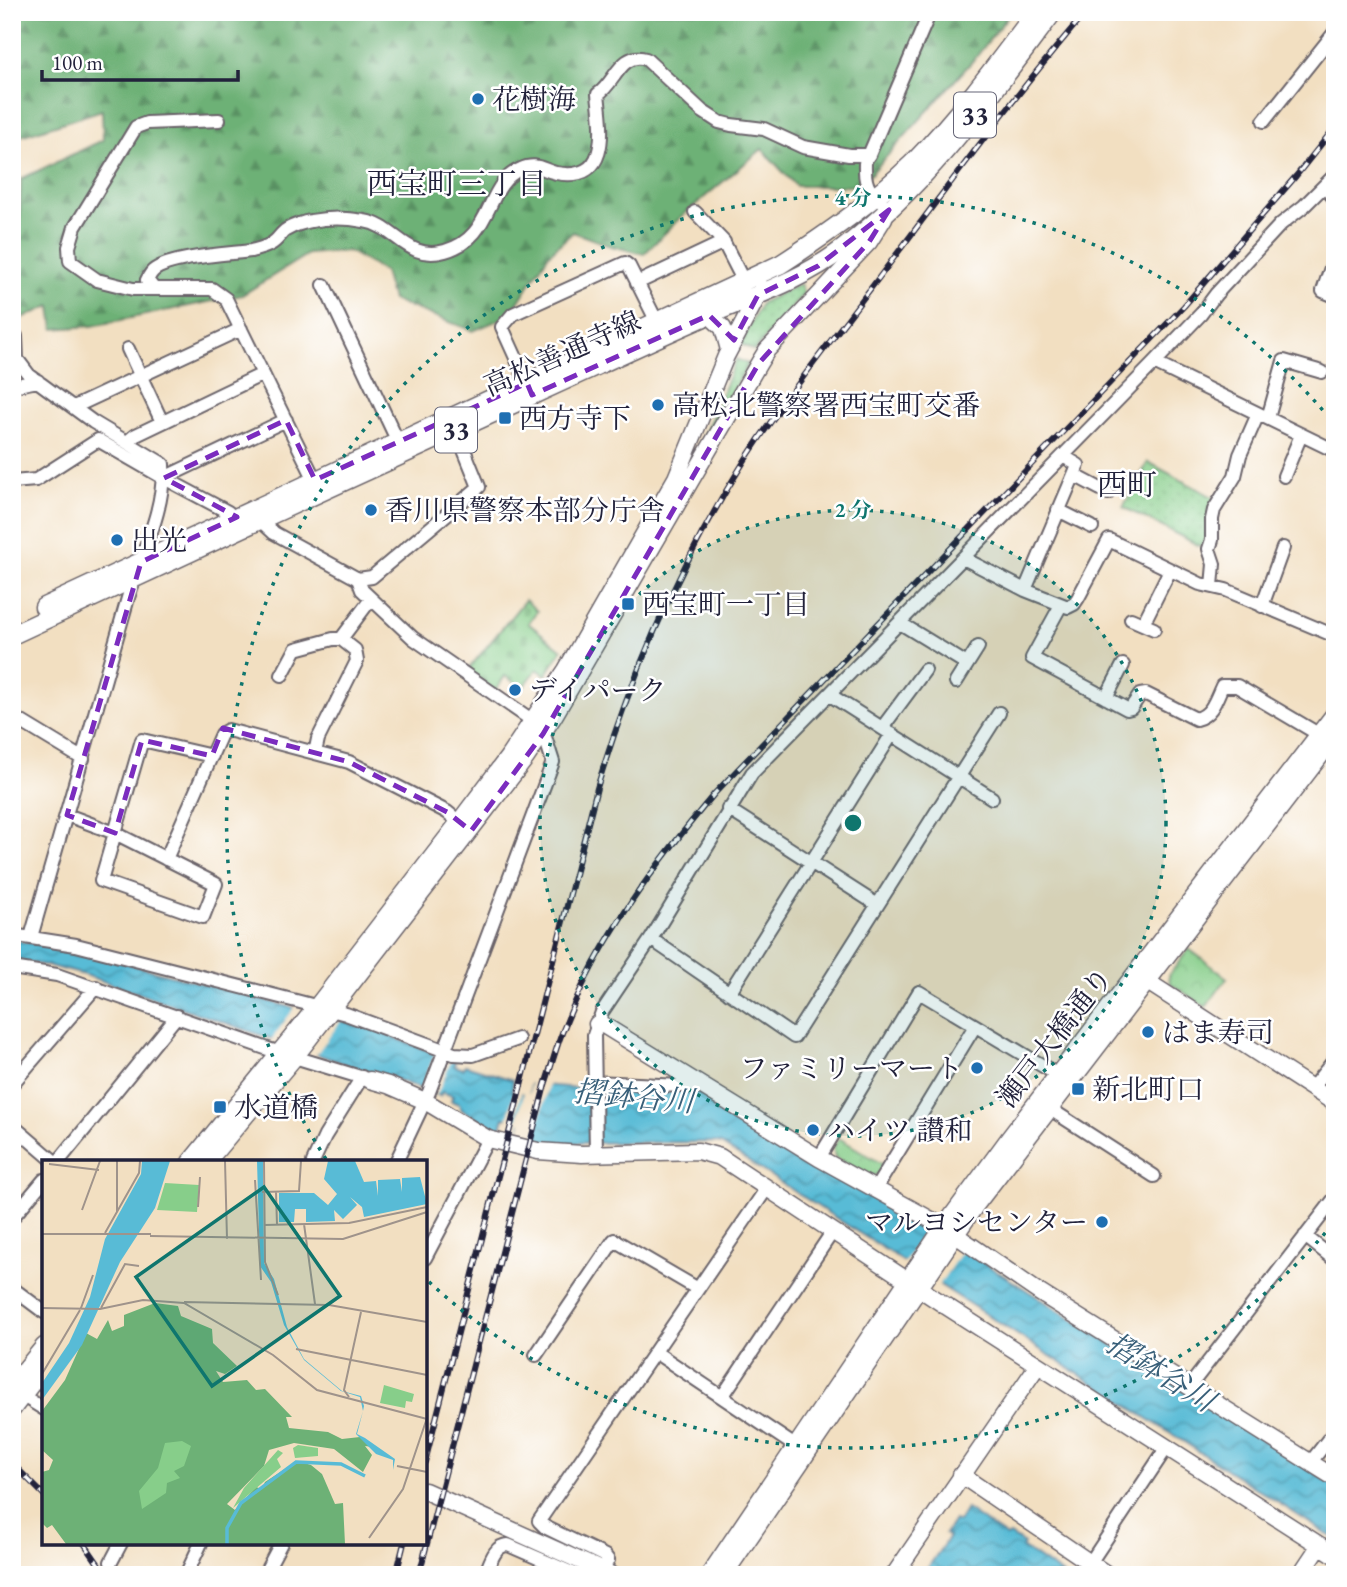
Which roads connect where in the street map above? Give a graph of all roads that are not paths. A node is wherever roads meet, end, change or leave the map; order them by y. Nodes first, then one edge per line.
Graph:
1 (930, 12) edge
2 (1036, 12) edge
3 (1053, 12) edge
4 (1335, 32) edge
5 (219, 120) dead end
6 (1264, 121) dead end
7 (869, 155) junction
8 (1335, 175) edge
9 (1324, 186) junction
10 (876, 196) junction
11 (1335, 199) edge
12 (889, 210) junction
13 (695, 212) dead end
14 (724, 242) junction
15 (1335, 256) edge
16 (780, 264) junction
17 (744, 282) junction
18 (637, 283) junction
19 (324, 285) dead end
20 (154, 289) junction
21 (758, 295) junction
22 (1335, 296) edge
23 (709, 315) junction
24 (657, 322) junction
25 (241, 329) junction
26 (12, 331) edge
27 (128, 349) dead end
28 (729, 350) junction
29 (1154, 363) junction
30 (1322, 372) dead end
31 (263, 374) junction
32 (140, 376) junction
33 (38, 381) junction
34 (12, 386) edge
35 (530, 389) junction
36 (74, 407) junction
37 (1263, 416) junction
38 (286, 420) junction
39 (162, 422) junction
40 (456, 430) junction
41 (1301, 435) junction
42 (127, 442) junction
43 (398, 442) junction
44 (1335, 451) edge
45 (1063, 456) junction
46 (1074, 475) junction
47 (1284, 476) dead end
48 (164, 478) junction
49 (315, 480) junction
50 (12, 482) edge
51 (1108, 492) dead end
52 (1058, 510) junction
53 (232, 520) junction
54 (261, 521) junction
55 (1092, 527) dead end
56 (1283, 548) dead end
57 (963, 558) junction
58 (138, 570) junction
59 (1170, 570) junction
60 (358, 579) junction
61 (1212, 586) junction
62 (1025, 590) junction
63 (371, 599) junction
64 (1061, 605) junction
65 (1262, 606) junction
66 (12, 622) edge
67 (900, 623) junction
68 (1143, 624) dead end
69 (12, 635) edge
70 (1335, 636) edge
71 (341, 639) junction
72 (978, 647) dead end
73 (967, 664) junction
74 (1123, 665) dead end
75 (925, 670) dead end
76 (282, 675) dead end
77 (956, 682) dead end
78 (830, 695) junction
79 (1106, 698) junction
80 (999, 713) dead end
81 (1335, 713) edge
82 (12, 716) edge
83 (533, 721) junction
84 (887, 731) junction
85 (543, 734) junction
86 (1330, 739) edge
87 (315, 753) junction
88 (212, 756) junction
89 (83, 760) junction
90 (959, 776) junction
91 (992, 798) dead end
92 (728, 809) junction
93 (66, 815) junction
94 (465, 827) junction
95 (115, 833) junction
96 (166, 859) junction
97 (811, 862) junction
98 (876, 904) junction
99 (12, 934) edge
100 (31, 937) junction
101 (651, 939) junction
102 (12, 968) edge
103 (1142, 979) junction
104 (96, 987) junction
105 (729, 993) junction
106 (321, 1011) junction
107 (177, 1016) junction
108 (597, 1024) junction
109 (975, 1026) junction
110 (519, 1039) dead end
111 (290, 1051) junction
112 (444, 1054) junction
113 (1335, 1059) edge
114 (1058, 1075) junction
115 (366, 1079) junction
116 (12, 1084) edge
117 (595, 1085) junction
118 (707, 1088) junction
119 (1312, 1088) junction
120 (427, 1097) junction
121 (1335, 1103) edge
122 (1045, 1105) junction
123 (12, 1125) edge
124 (488, 1139) junction
125 (596, 1148) junction
126 (819, 1158) junction
127 (55, 1160) edge
128 (59, 1160) edge
129 (192, 1160) edge
130 (208, 1160) edge
131 (314, 1160) edge
132 (397, 1160) edge
133 (1154, 1176) dead end
134 (42, 1182) edge
135 (767, 1188) junction
136 (876, 1188) junction
137 (1335, 1198) edge
138 (12, 1218) edge
139 (834, 1231) junction
140 (948, 1234) junction
141 (1305, 1236) junction
142 (427, 1254) edge
143 (1335, 1260) edge
144 (917, 1281) junction
145 (12, 1288) edge
146 (698, 1289) junction
147 (42, 1310) edge
148 (42, 1348) edge
149 (655, 1352) junction
150 (536, 1354) dead end
151 (1038, 1365) junction
152 (42, 1370) edge
153 (1189, 1387) junction
154 (17, 1391) edge
155 (722, 1397) junction
156 (42, 1408) edge
157 (12, 1410) edge
158 (1335, 1430) edge
159 (795, 1446) junction
160 (1167, 1447) junction
161 (1310, 1463) junction
162 (961, 1475) junction
163 (1335, 1478) edge
164 (427, 1492) edge
165 (120, 1545) edge
166 (200, 1545) edge
167 (280, 1545) edge
168 (1320, 1545) junction
169 (1335, 1555) edge
170 (111, 1562) dead end
171 (1090, 1563) junction
172 (605, 1573) edge
173 (186, 1575) edge
174 (264, 1575) edge
175 (485, 1575) edge
176 (577, 1575) edge
177 (709, 1575) edge
178 (723, 1575) edge
179 (894, 1575) edge
180 (1108, 1575) edge
181 (1300, 1575) edge

1 - 7 street
2 - 10 main road, 高松善通寺線 / 33
3 - 12 main road, 高松善通寺線 / 33
4 - 6 street
5 - 20 street
7 - 10 street
7 - 20 street
8 - 9 street
9 - 11 street
9 - 29 street
10 - 12 street
10 - 16 main road, 高松善通寺線 / 33
12 - 21 main road, 高松善通寺線 / 33
12 - 85 street
13 - 14 street
14 - 17 street
14 - 18 street
15 - 22 street
16 - 17 main road, 高松善通寺線 / 33
16 - 21 street
17 - 24 main road, 高松善通寺線 / 33
18 - 24 street
18 - 35 street
19 - 43 street
20 - 25 street
21 - 23 main road, 高松善通寺線 / 33
21 - 28 street
23 - 28 street
23 - 35 main road, 高松善通寺線 / 33
24 - 35 main road, 高松善通寺線 / 33
25 - 31 street
25 - 32 street
26 - 33 street
27 - 32 street
28 - 83 street
29 - 37 street
29 - 45 street
30 - 37 street
31 - 38 street
31 - 39 street
32 - 36 street
32 - 39 street
33 - 34 street
33 - 36 street
35 - 40 main road, 高松善通寺線 / 33
35 - 43 main road, 高松善通寺線 / 33
36 - 42 street
37 - 41 street
37 - 61 street
38 - 48 street
38 - 49 street
39 - 42 street
40 - 54 main road, 高松善通寺線 / 33
40 - 60 street
41 - 44 street
41 - 47 street
42 - 48 street
43 - 49 main road, 高松善通寺線 / 33
45 - 46 street
45 - 57 street
46 - 51 street
46 - 52 street
48 - 50 street
48 - 53 street
48 - 58 street
49 - 53 main road, 高松善通寺線 / 33
52 - 55 street
52 - 62 street
53 - 58 main road, 高松善通寺線 / 33
54 - 58 main road, 高松善通寺線 / 33
54 - 60 street
56 - 65 street
57 - 62 street
57 - 67 street
58 - 66 main road, 高松善通寺線 / 33
58 - 69 main road, 高松善通寺線 / 33
58 - 89 street
59 - 61 street
59 - 64 street
59 - 68 street
60 - 63 street
61 - 65 street
62 - 64 street
63 - 71 street
63 - 83 street
64 - 79 street
65 - 70 street
67 - 73 street
67 - 78 street
71 - 76 street
71 - 87 street
72 - 73 street
73 - 77 street
74 - 79 street
75 - 84 street
78 - 84 street
78 - 92 street
79 - 86 street
80 - 90 street
81 - 86 street, 瀬戸大橋通り
82 - 89 street
83 - 85 street
83 - 94 street
84 - 90 street
84 - 97 street
85 - 94 street
85 - 112 street
86 - 103 street, 瀬戸大橋通り
87 - 88 street
87 - 94 street
88 - 95 street
88 - 96 street
89 - 93 street
90 - 91 street
90 - 98 street
92 - 97 street
92 - 101 street
93 - 95 street
93 - 100 street
94 - 106 street
95 - 96 street
95 - 96 street
97 - 98 street
97 - 105 street
98 - 105 street
99 - 100 street
100 - 106 street
101 - 105 street
101 - 108 street
102 - 104 street
103 - 114 street, 瀬戸大橋通り
103 - 119 street
103 - 122 street, 瀬戸大橋通り
104 - 107 street
104 - 116 street
106 - 111 street
106 - 112 street
107 - 111 street
107 - 128 street
108 - 117 street
108 - 118 street
109 - 114 street
109 - 126 street
109 - 136 street
110 - 112 street
111 - 115 street
111 - 129 street
111 - 130 street
112 - 120 street
113 - 119 street
114 - 122 street, 瀬戸大橋通り
115 - 120 street
115 - 131 street
117 - 118 street
117 - 125 street
118 - 126 street
119 - 121 street
120 - 124 street
120 - 132 street
122 - 133 street
122 - 140 street, 瀬戸大橋通り
123 - 127 street
124 - 125 street
124 - 142 street
125 - 135 street
126 - 136 street
134 - 138 street
135 - 139 street
135 - 146 street
136 - 140 street
137 - 141 street
139 - 144 street
139 - 155 street
140 - 144 street, 瀬戸大橋通り
140 - 153 street
141 - 143 street
141 - 153 street
144 - 151 street
144 - 159 street, 瀬戸大橋通り
144 - 178 street, 瀬戸大橋通り
145 - 147 street
146 - 149 street
146 - 150 street
148 - 154 street
149 - 155 street
149 - 172 street
151 - 160 street
151 - 162 street
152 - 154 street
153 - 161 street
154 - 156 street
154 - 157 street
155 - 159 street
158 - 161 street
159 - 177 street, 瀬戸大橋通り
160 - 168 street
160 - 171 street
161 - 163 street
162 - 171 street
162 - 179 street
164 - 172 street
165 - 170 street
166 - 173 street
167 - 174 street
168 - 169 street
168 - 181 street
171 - 180 street
175 - 176 street

